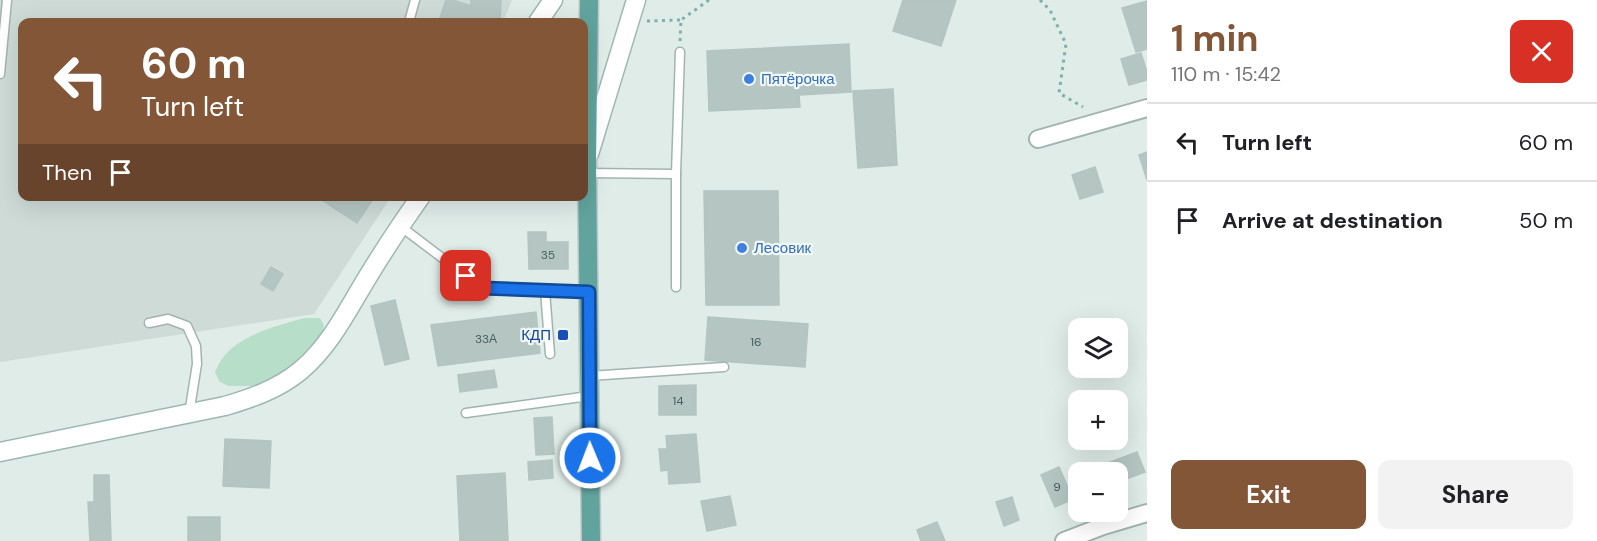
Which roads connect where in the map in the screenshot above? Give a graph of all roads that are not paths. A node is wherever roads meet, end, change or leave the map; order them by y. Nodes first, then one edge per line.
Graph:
1 (7, 0) edge
2 (415, 0) edge
3 (553, 0) edge
4 (589, 0) edge
5 (636, 0) edge
6 (409, 18) edge
7 (541, 18) edge
8 (680, 52) road end
9 (588, 55) edge
10 (0, 74) edge
11 (1147, 108) edge
12 (1038, 139) dead end
13 (588, 158) edge
14 (588, 165) edge
15 (676, 174) junction
16 (418, 201) edge
17 (587, 201) edge
18 (400, 226) junction
19 (676, 287) dead end
20 (545, 291) junction
21 (589, 292) junction
22 (149, 323) dead end
23 (550, 354) dead end
24 (724, 368) dead end
25 (589, 376) junction
26 (590, 396) junction
27 (466, 413) dead end
28 (189, 414) junction
29 (0, 452) edge
30 (1147, 513) edge
31 (591, 541) edge
32 (1064, 541) edge

1 - 10 lane
2 - 6 lane
3 - 7 main road
4 - 9 main road
5 - 13 main road
8 - 15 lane
11 - 12 street
14 - 15 lane
15 - 19 lane
16 - 18 main road
17 - 21 main road
18 - 20 lane
18 - 28 main road
20 - 21 lane
20 - 23 lane
21 - 25 main road
22 - 28 lane
24 - 25 lane
25 - 26 main road
26 - 27 lane
26 - 31 main road
28 - 29 main road
30 - 32 street

